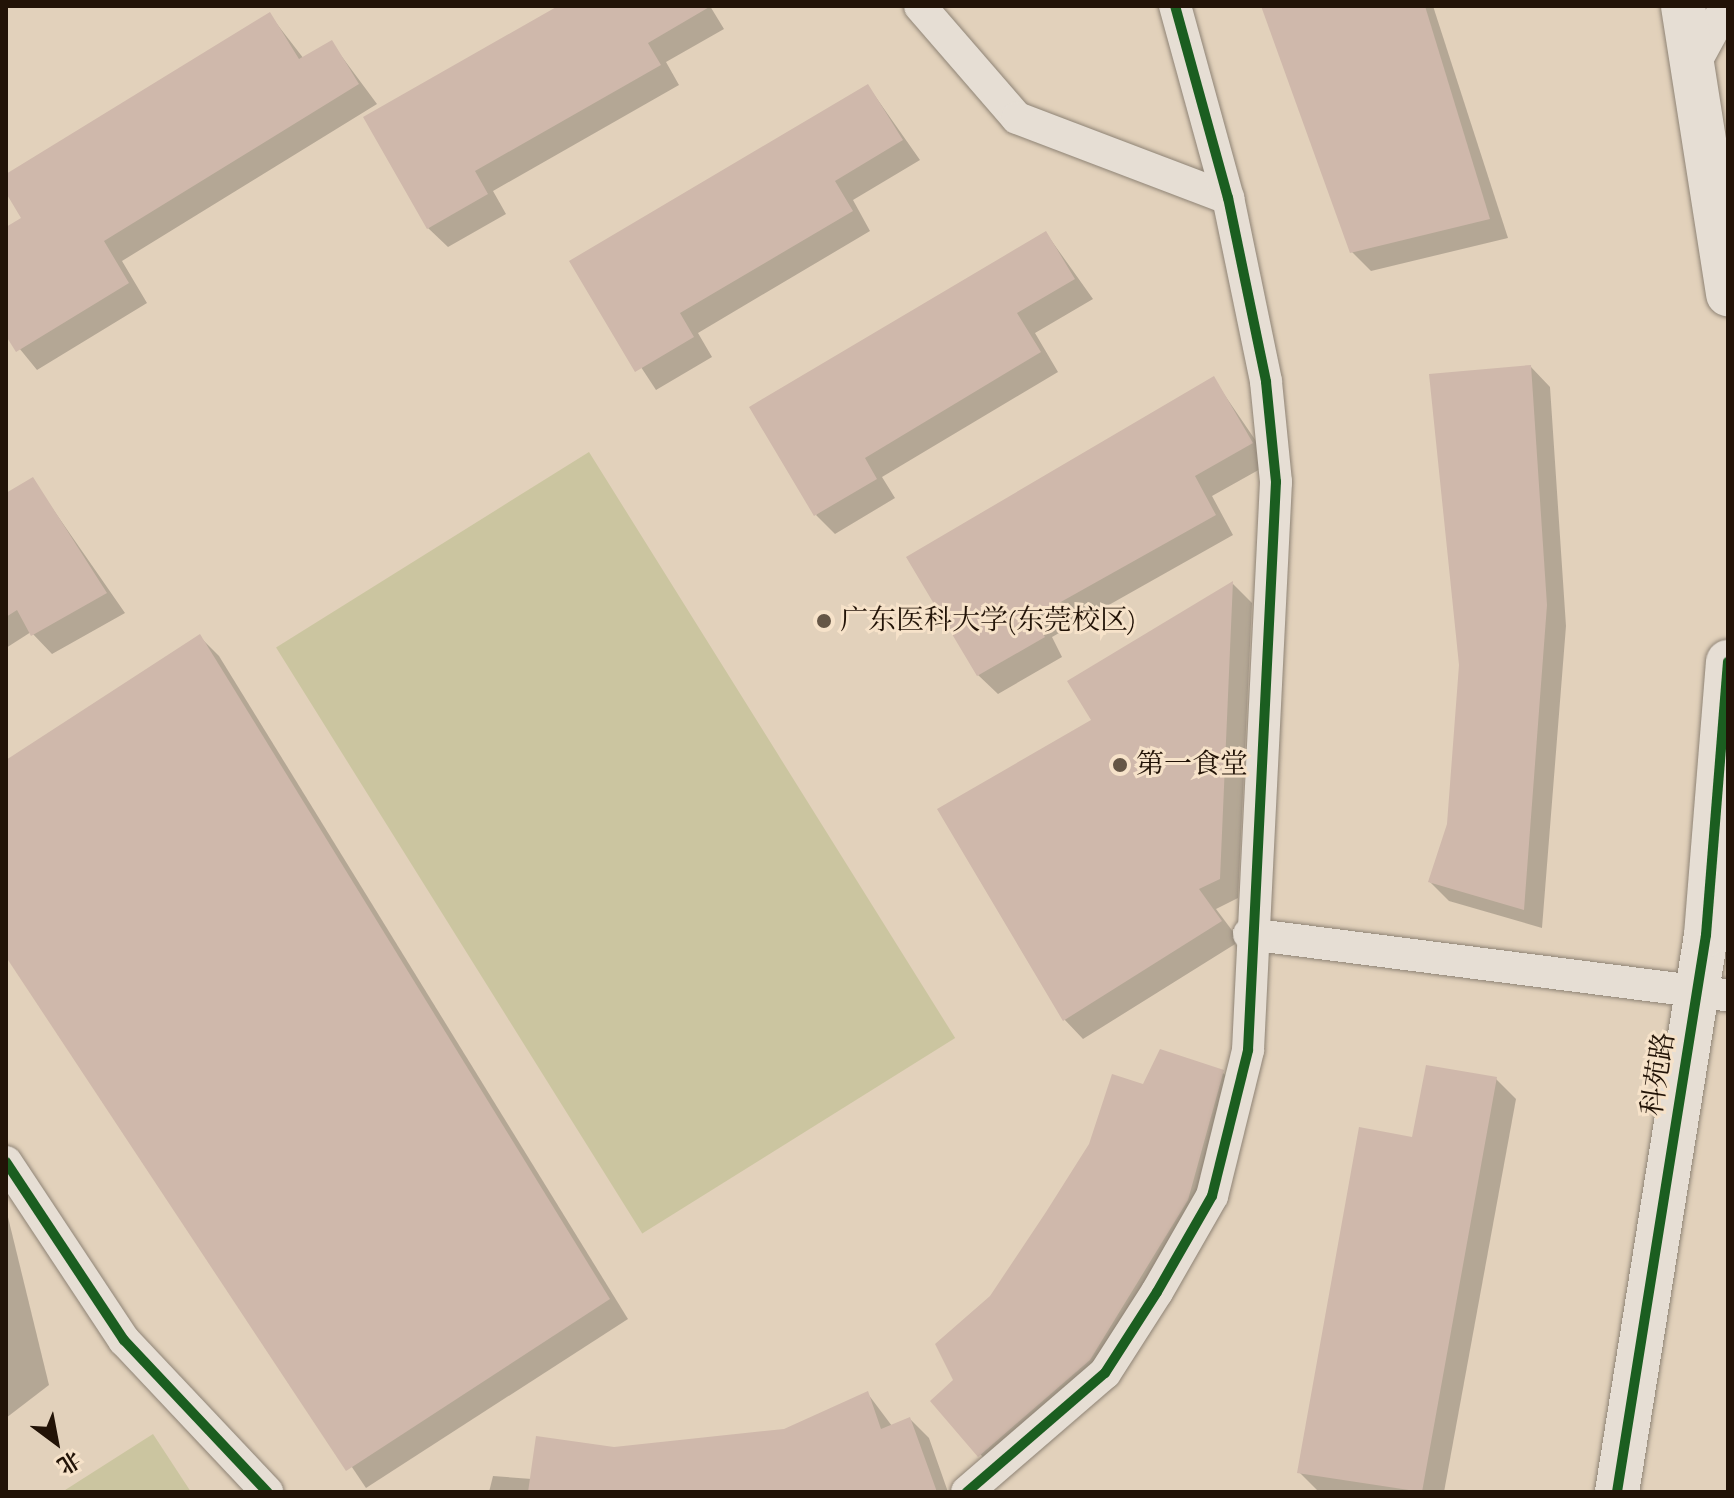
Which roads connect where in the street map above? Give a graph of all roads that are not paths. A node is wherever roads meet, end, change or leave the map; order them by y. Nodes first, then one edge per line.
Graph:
1 (920, 6) edge
2 (1175, 6) edge
3 (1683, 6) edge
4 (1726, 6) edge
5 (1695, 63) junction
6 (1228, 198) junction
7 (1728, 295) edge
8 (1728, 662) edge
9 (1249, 934) junction
10 (1712, 992) edge
11 (6, 1162) edge
12 (267, 1492) edge
13 (967, 1492) edge
14 (1617, 1492) edge

1 - 6 street
2 - 6 street
3 - 5 street
4 - 5 street
5 - 7 street
6 - 9 street
8 - 10 street, 科苑路
9 - 10 street
9 - 13 street
10 - 14 street, 科苑路
11 - 12 street

